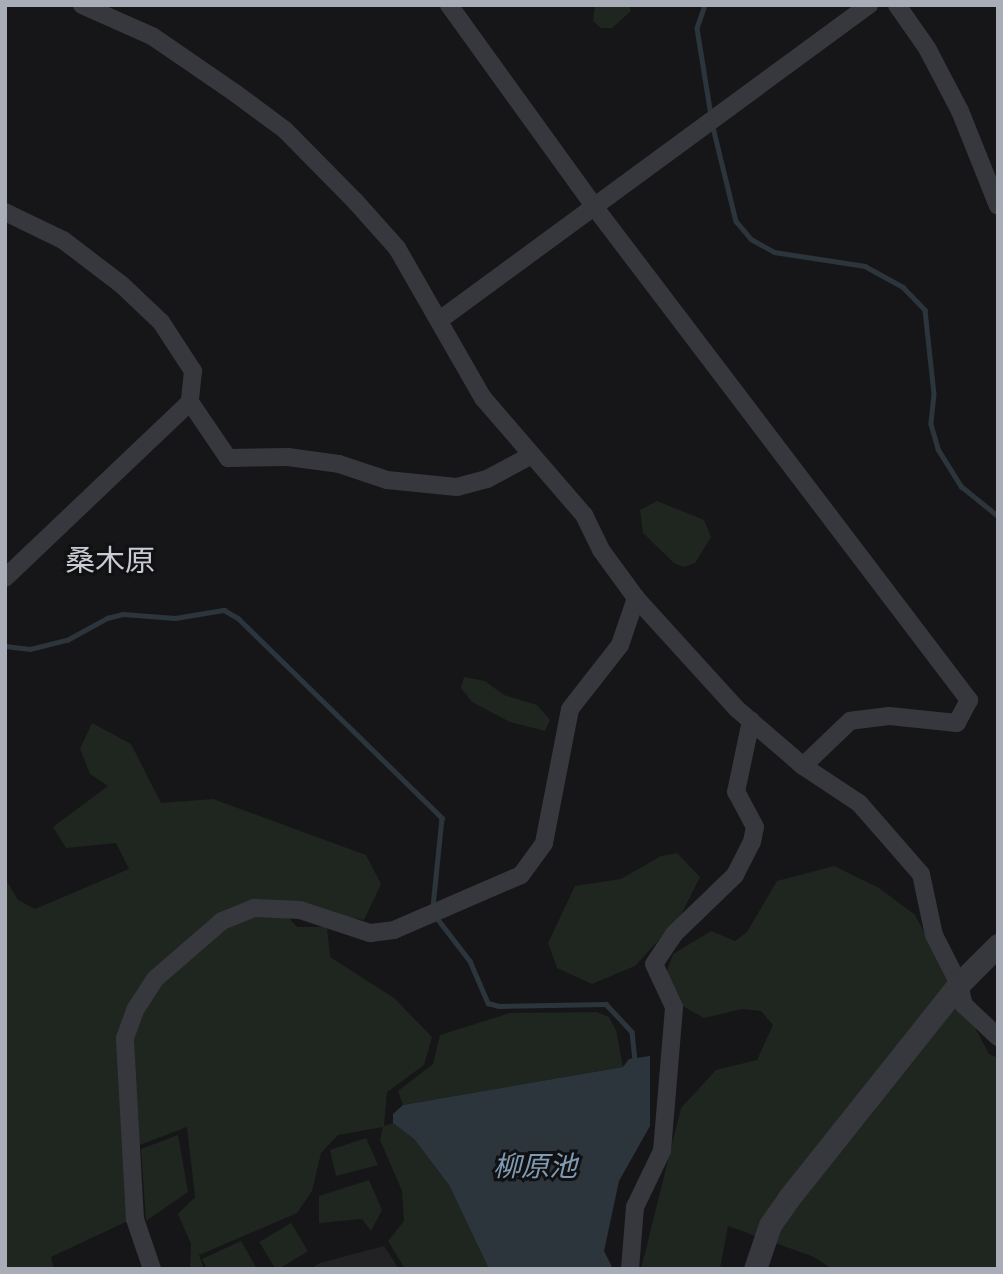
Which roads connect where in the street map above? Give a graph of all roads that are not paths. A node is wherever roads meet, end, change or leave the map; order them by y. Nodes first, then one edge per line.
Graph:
1 (82, 5) edge
2 (449, 5) edge
3 (869, 5) edge
4 (897, 5) edge
5 (998, 206) edge
6 (596, 209) junction
7 (5, 212) edge
8 (441, 319) junction
9 (190, 402) junction
10 (530, 456) junction
11 (5, 578) edge
12 (636, 598) junction
13 (751, 721) junction
14 (803, 766) junction
15 (998, 945) edge
16 (959, 984) junction
17 (998, 1037) edge
18 (152, 1269) edge
19 (630, 1269) edge
20 (755, 1269) edge

1 - 8 street
2 - 6 street
3 - 6 street
4 - 5 street
6 - 8 street
6 - 14 street
7 - 9 street
8 - 10 street
9 - 10 street
9 - 11 street
10 - 12 street
12 - 13 street
12 - 18 street
13 - 14 street
13 - 19 street
14 - 16 street
15 - 16 street
16 - 17 street
16 - 20 street

